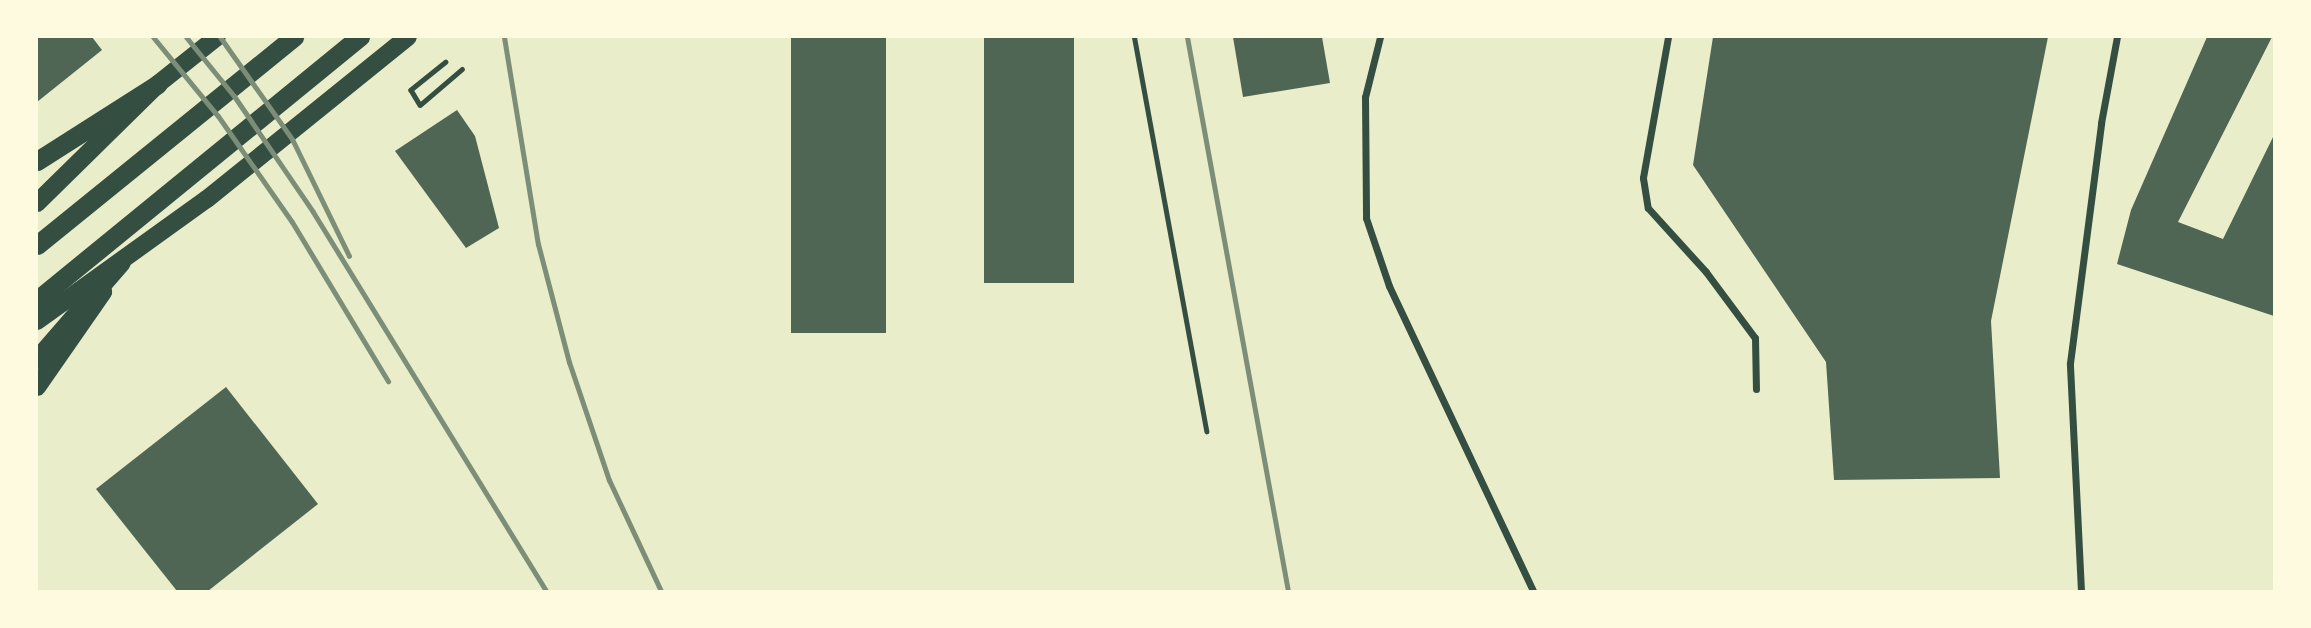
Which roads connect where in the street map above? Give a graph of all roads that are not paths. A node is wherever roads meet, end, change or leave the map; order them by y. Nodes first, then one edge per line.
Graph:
1 (217, 37) edge
2 (295, 37) edge
3 (360, 37) edge
4 (408, 37) edge
5 (1134, 37) edge
6 (1380, 37) edge
7 (1668, 37) edge
8 (2117, 37) edge
9 (158, 84) junction
10 (37, 161) edge
11 (37, 203) edge
12 (37, 245) edge
13 (121, 262) junction
14 (37, 300) edge
15 (37, 321) edge
16 (37, 359) edge
17 (37, 387) edge
18 (1756, 389) dead end
19 (1206, 431) dead end
20 (1533, 591) edge
21 (2081, 591) edge

1 - 9 main road
2 - 12 highway
3 - 14 highway
4 - 13 main road
5 - 19 lane
6 - 20 street
7 - 18 street
8 - 21 street
9 - 10 highway
9 - 11 main road
13 - 15 main road
13 - 16 highway
13 - 17 main road

